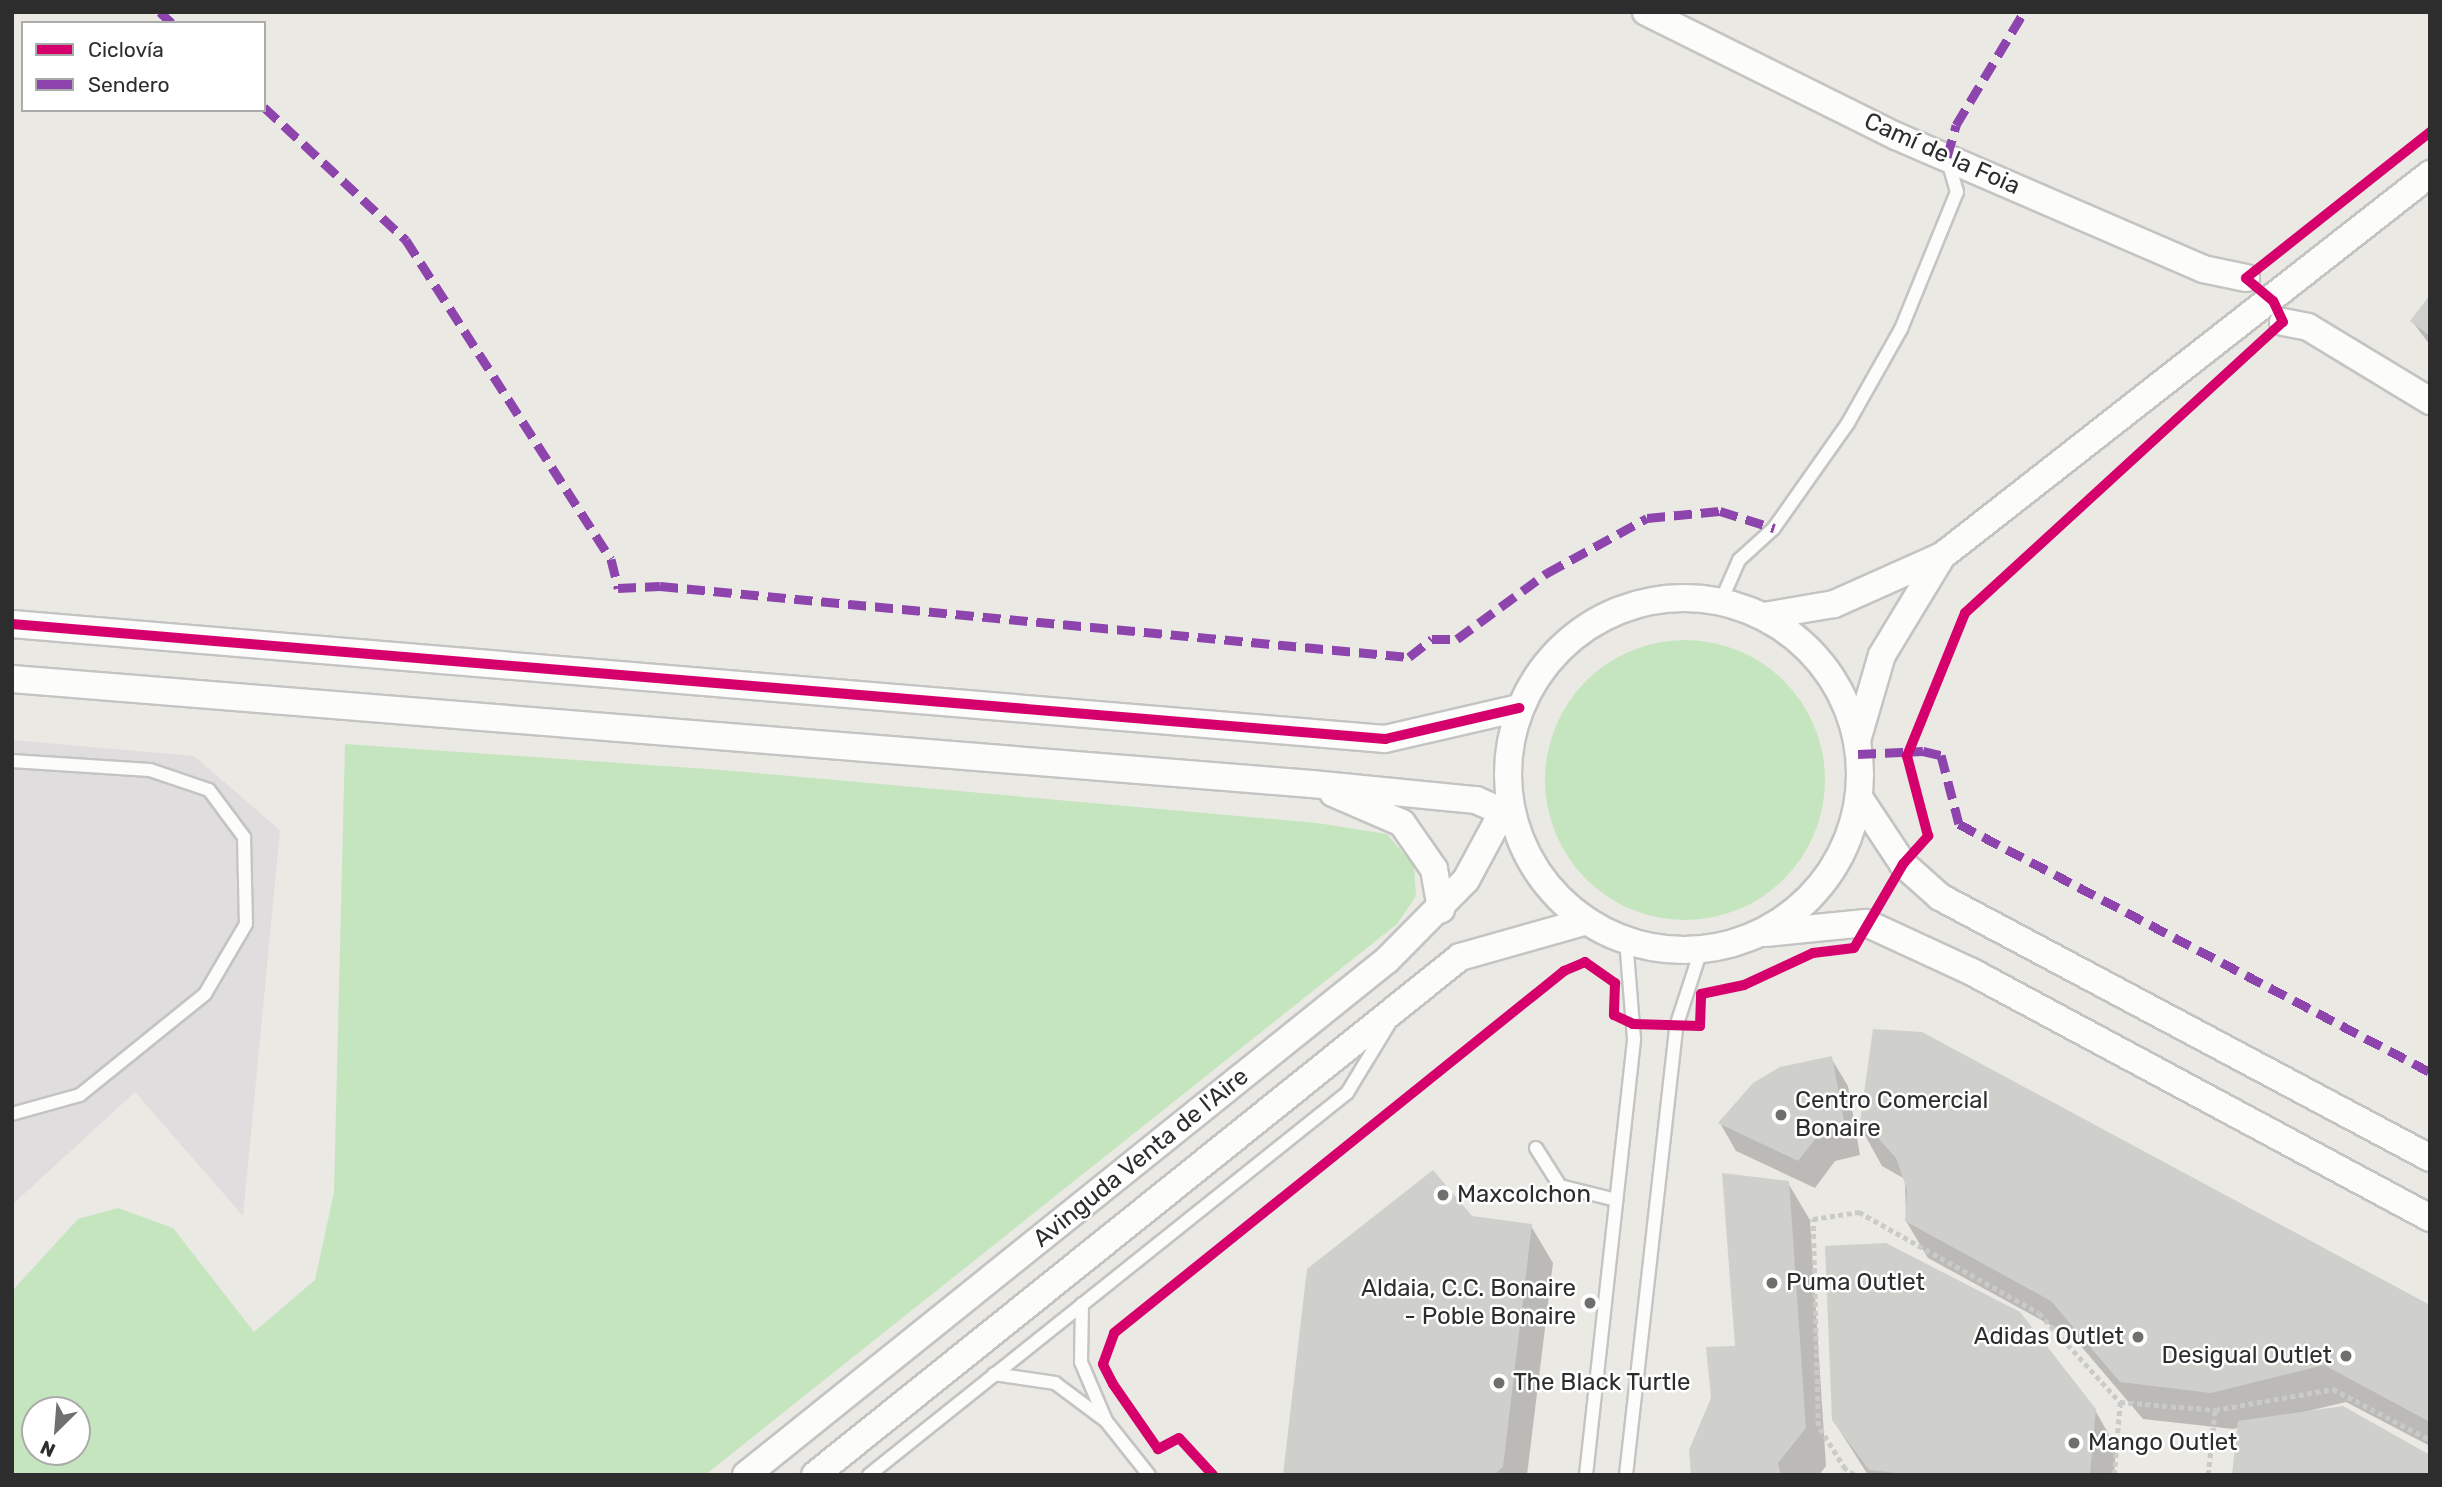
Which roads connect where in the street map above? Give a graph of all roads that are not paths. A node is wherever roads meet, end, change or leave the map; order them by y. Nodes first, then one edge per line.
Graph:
1 (1646, 12) edge
2 (1947, 157) junction
3 (2430, 174) edge
4 (2246, 278) dead end
5 (2283, 322) dead end
6 (2430, 401) edge
7 (1942, 556) junction
8 (1721, 601) junction
9 (1765, 616) junction
10 (12, 624) edge
11 (12, 679) edge
12 (1519, 708) junction
13 (1858, 737) junction
14 (12, 761) edge
15 (1312, 784) junction
16 (1860, 799) junction
17 (1508, 809) junction
18 (1441, 909) junction
19 (1587, 921) junction
20 (1760, 934) junction
21 (1626, 940) junction
22 (1701, 950) junction
23 (1402, 1004) junction
24 (12, 1114) edge
25 (1536, 1148) dead end
26 (2430, 1158) edge
27 (1616, 1200) junction
28 (2430, 1218) edge
29 (1082, 1304) junction
30 (994, 1374) junction
31 (1106, 1421) junction
32 (746, 1475) edge
33 (815, 1475) edge
34 (869, 1475) edge
35 (1149, 1475) edge
36 (1586, 1475) edge
37 (1626, 1475) edge

1 - 2 street, Camí de la Foia
2 - 4 street, Camí de la Foia
2 - 8 lane
3 - 7 street
5 - 6 street
7 - 9 street
7 - 13 street
8 - 9 street
8 - 12 street
9 - 13 street
10 - 12 street
11 - 15 street
12 - 17 street
13 - 16 street
14 - 24 lane
15 - 17 street
15 - 18 street
16 - 20 street
16 - 26 street
17 - 18 street, Avinguda Venta de l'Aire
17 - 19 street
18 - 32 street, Avinguda Venta de l'Aire
19 - 21 street
19 - 23 street, Avinguda Venta de l'Aire
20 - 22 street
20 - 28 street
21 - 22 street
21 - 27 lane
22 - 37 lane
23 - 29 lane
23 - 33 street, Avinguda Venta de l'Aire
25 - 27 lane
27 - 36 lane
29 - 30 lane
29 - 31 lane
30 - 31 lane
30 - 34 lane
31 - 35 lane

